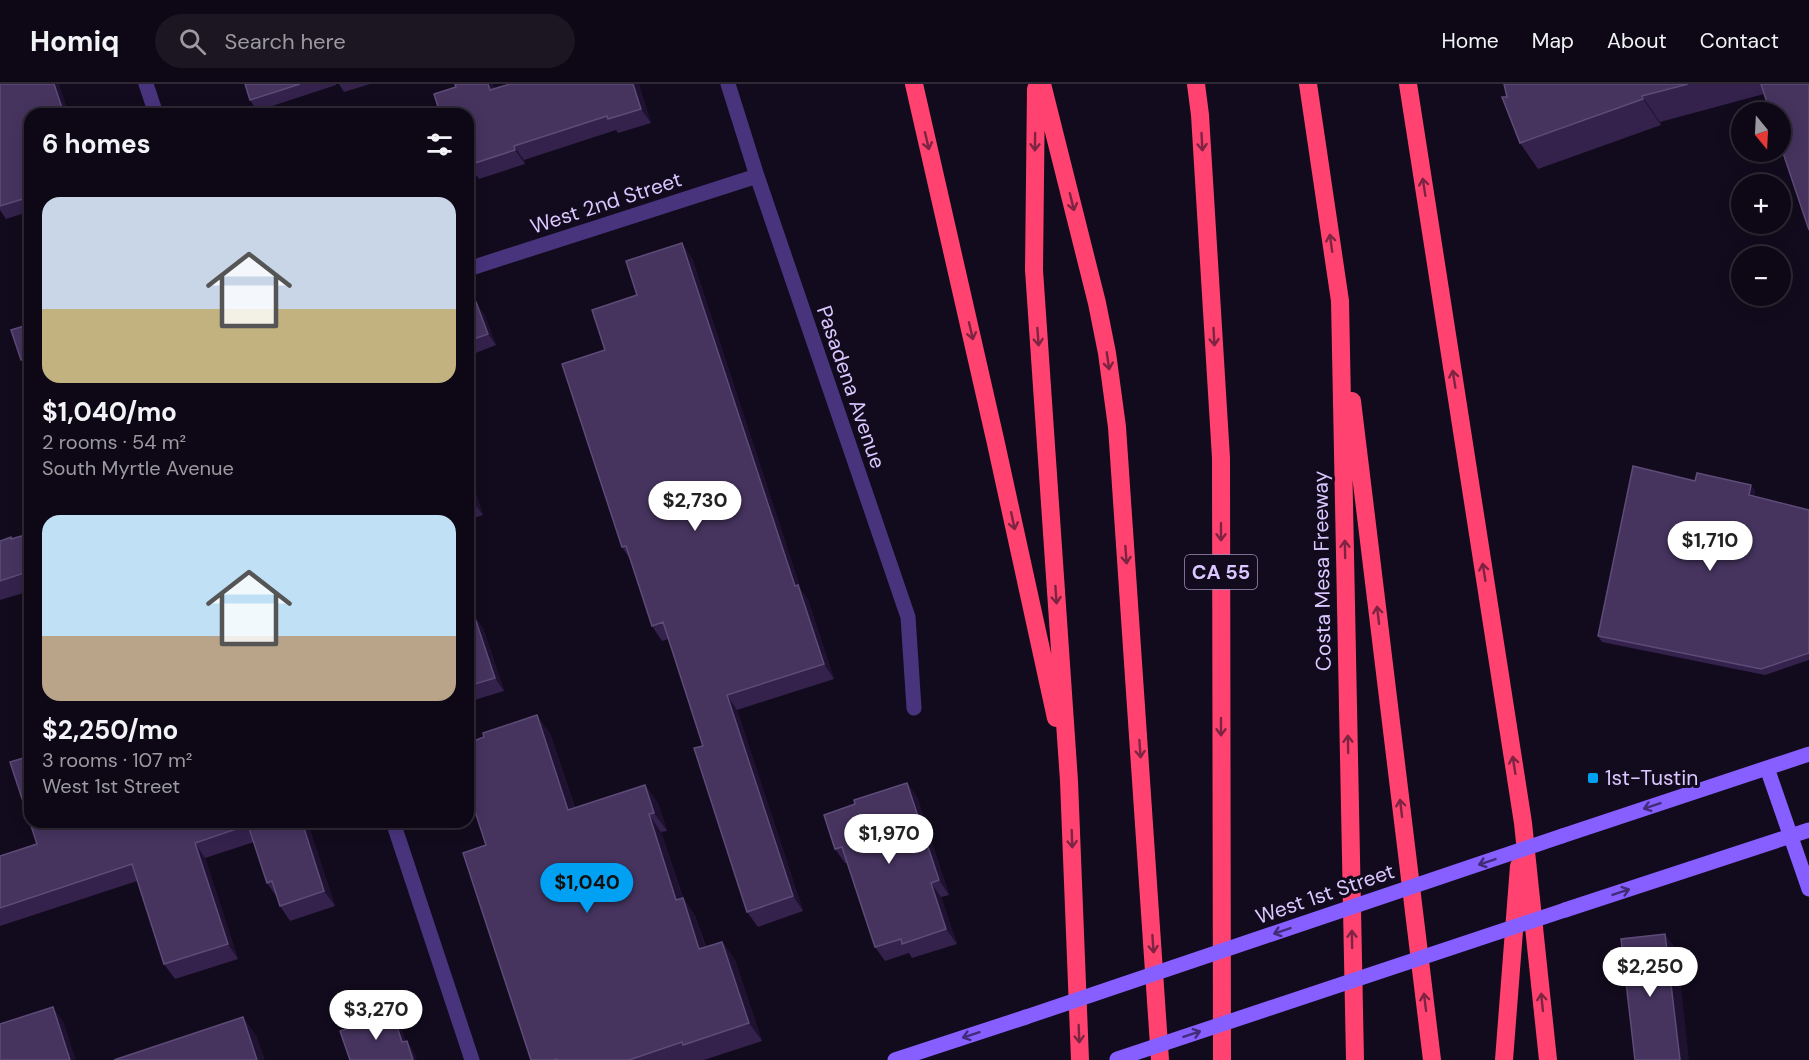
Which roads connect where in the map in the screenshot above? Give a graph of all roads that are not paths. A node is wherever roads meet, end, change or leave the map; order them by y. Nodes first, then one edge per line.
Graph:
1 (146, 84) edge
2 (728, 84) edge
3 (914, 84) edge
4 (1036, 84) edge
5 (1042, 84) edge
6 (1196, 84) edge
7 (1308, 84) edge
8 (1408, 84) edge
9 (154, 108) edge
10 (757, 176) junction
11 (474, 267) edge
12 (1340, 301) junction
13 (915, 708) dead end
14 (1809, 754) edge
15 (1767, 768) junction
16 (1069, 781) junction
17 (1523, 822) junction
18 (395, 828) edge
19 (1809, 830) edge
20 (1791, 836) junction
21 (1809, 889) edge
22 (472, 1060) edge
23 (895, 1060) edge
24 (1080, 1060) edge
25 (1114, 1060) edge
26 (1160, 1060) edge
27 (1222, 1060) edge
28 (1354, 1060) edge
29 (1432, 1060) edge
30 (1504, 1060) edge
31 (1548, 1060) edge

1 - 9 street
2 - 10 street, Pasadena Avenue
3 -> 16 highway
4 -> 16 highway
5 -> 26 highway
6 -> 27 highway, CA 55
12 -> 7 highway, Costa Mesa Freeway
17 -> 8 highway
10 - 11 street, West 2nd Street
10 - 13 street, Pasadena Avenue
28 -> 12 highway, Costa Mesa Freeway
29 -> 12 highway
14 - 15 main road, West 1st Street
15 - 20 main road
15 -> 23 main road, West 1st Street, bridge
16 -> 24 highway
17 - 30 highway
31 -> 17 highway
18 - 22 street
19 - 20 main road
20 - 21 main road
25 -> 20 main road, bridge

